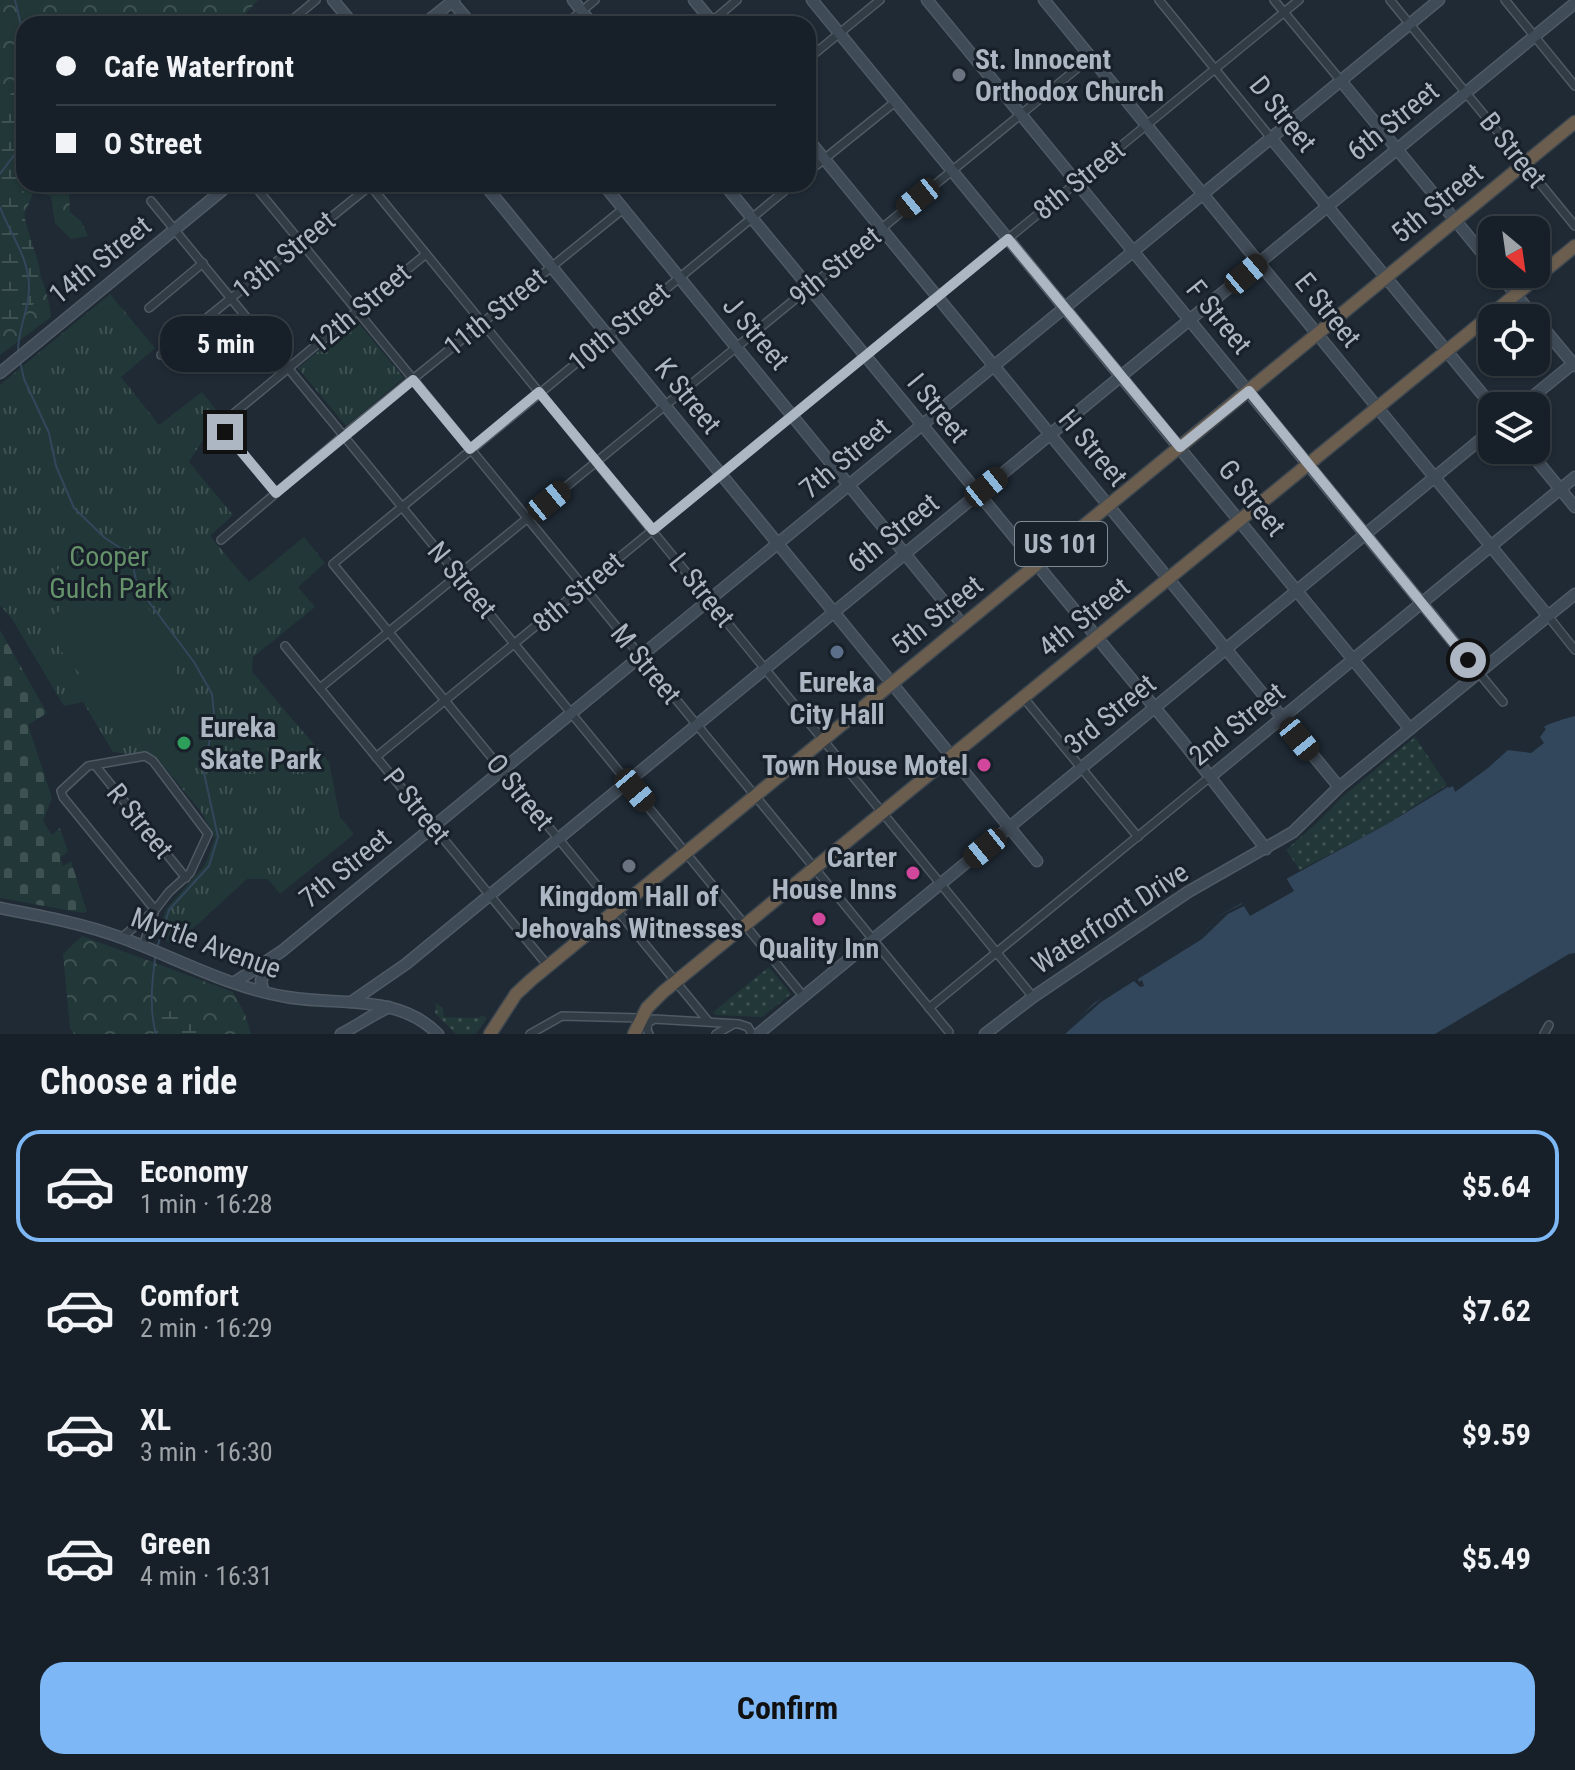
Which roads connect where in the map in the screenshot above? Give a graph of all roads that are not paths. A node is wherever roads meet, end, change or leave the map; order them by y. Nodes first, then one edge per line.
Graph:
1 (316, 0) edge
2 (333, 0) edge
3 (453, 0) edge
4 (573, 0) edge
5 (595, 0) edge
6 (694, 0) edge
7 (737, 0) edge
8 (812, 0) edge
9 (880, 0) edge
10 (927, 0) edge
11 (1044, 0) edge
12 (1159, 0) edge
13 (1274, 0) edge
14 (1299, 0) edge
15 (1390, 0) edge
16 (1439, 0) edge
17 (1505, 0) edge
18 (1575, 3) edge
19 (582, 11) junction
20 (1284, 12) junction
21 (297, 16) edge
22 (346, 16) edge
23 (434, 16) edge
24 (576, 16) edge
25 (586, 16) edge
26 (707, 16) edge
27 (720, 16) edge
28 (1410, 24) junction
29 (839, 33) junction
30 (1535, 36) junction
31 (816, 52) edge
32 (1091, 57) junction
33 (1215, 69) junction
34 (1341, 81) junction
35 (1575, 86) edge
36 (1466, 93) junction
37 (895, 102) junction
38 (1021, 114) junction
39 (1575, 122) edge
40 (1146, 125) junction
41 (1271, 138) junction
42 (816, 149) edge
43 (1397, 149) junction
44 (824, 159) junction
45 (1524, 164) junction
46 (816, 166) edge
47 (952, 170) junction
48 (1077, 182) junction
49 (220, 192) edge
50 (260, 192) edge
51 (362, 192) edge
52 (376, 192) edge
53 (491, 192) edge
54 (609, 192) edge
55 (731, 192) edge
56 (783, 192) edge
57 (1203, 195) junction
58 (151, 201) dead end
59 (1327, 207) junction
60 (623, 209) junction
61 (752, 218) junction
62 (1454, 220) junction
63 (1575, 226) edge
64 (881, 229) junction
65 (174, 230) junction
66 (1008, 239) junction
67 (301, 242) junction
68 (1575, 246) edge
69 (1478, 248) edge
70 (1134, 251) junction
71 (426, 254) junction
72 (203, 263) junction
73 (1259, 263) junction
74 (551, 266) junction
75 (1385, 276) junction
76 (679, 278) junction
77 (809, 288) junction
78 (1510, 288) edge
79 (1515, 294) junction
80 (937, 296) junction
81 (231, 298) junction
82 (1524, 304) edge
83 (149, 308) dead end
84 (1065, 308) junction
85 (357, 310) junction
86 (1190, 320) junction
87 (483, 323) junction
88 (1318, 334) junction
89 (1550, 335) edge
90 (608, 336) junction
91 (736, 347) junction
92 (1447, 351) junction
93 (161, 355) dead end
94 (865, 356) junction
95 (1574, 364) edge
96 (995, 366) junction
97 (289, 368) junction
98 (0, 373) edge
99 (1121, 376) junction
100 (413, 380) junction
101 (1249, 391) junction
102 (539, 392) junction
103 (1481, 392) edge
104 (1539, 392) edge
105 (665, 405) junction
106 (1378, 408) junction
107 (793, 416) junction
108 (922, 425) junction
109 (1051, 434) junction
110 (344, 436) junction
111 (1478, 441) edge
112 (1180, 447) junction
113 (470, 449) junction
114 (597, 462) junction
115 (1308, 463) junction
116 (1539, 464) edge
117 (721, 474) junction
118 (1434, 477) junction
119 (1575, 477) edge
120 (849, 485) junction
121 (1560, 489) junction
122 (276, 493) junction
123 (978, 494) junction
124 (1109, 505) junction
125 (401, 506) junction
126 (1575, 507) edge
127 (527, 519) junction
128 (1238, 520) junction
129 (653, 530) junction
130 (1365, 534) junction
131 (221, 540) dead end
132 (779, 543) junction
133 (1491, 546) junction
134 (906, 553) junction
135 (334, 561) joint
136 (1036, 565) junction
137 (458, 575) junction
138 (1168, 578) junction
139 (584, 587) junction
140 (1297, 591) junction
141 (1575, 594) edge
142 (710, 600) junction
143 (1422, 603) junction
144 (835, 611) junction
145 (1548, 616) junction
146 (963, 625) junction
147 (389, 631) junction
148 (1096, 638) junction
149 (515, 644) junction
150 (285, 646) dead end
151 (1226, 649) junction
152 (1575, 650) edge
153 (641, 657) junction
154 (1353, 660) junction
155 (766, 668) junction
156 (1479, 673) junction
157 (892, 683) junction
158 (320, 688) junction
159 (1023, 697) junction
160 (445, 700) junction
161 (1503, 702) dead end
162 (1154, 708) junction
163 (572, 713) junction
164 (1282, 718) junction
165 (696, 724) junction
166 (1410, 729) junction
167 (823, 739) junction
168 (376, 757) junction
169 (953, 757) junction
170 (95, 765) junction
171 (1081, 768) junction
172 (503, 770) junction
173 (1210, 777) junction
174 (628, 781) junction
175 (1339, 787) junction
176 (754, 796) junction
177 (884, 812) junction
178 (433, 827) junction
179 (1010, 827) junction
180 (1138, 837) junction
181 (558, 838) junction
182 (1266, 849) junction
183 (686, 853) junction
184 (1037, 861) dead end
185 (814, 869) junction
186 (186, 878) junction
187 (942, 883) junction
188 (489, 894) junction
189 (0, 908) edge
190 (617, 909) junction
191 (155, 910) junction
192 (746, 925) junction
193 (121, 938) junction
194 (873, 940) junction
195 (143, 946) junction
196 (282, 951) junction
197 (996, 953) junction
198 (548, 966) junction
199 (393, 976) junction
200 (235, 982) junction
201 (677, 982) junction
202 (263, 991) junction
203 (804, 997) junction
204 (1033, 997) junction
205 (386, 998) junction
206 (351, 1002) junction
207 (929, 1008) junction
208 (644, 1021) junction
209 (708, 1021) junction
210 (734, 1023) junction
211 (1549, 1025) dead end
212 (355, 1027) junction
213 (544, 1031) edge
214 (949, 1032) edge
215 (342, 1034) edge
216 (438, 1034) edge
217 (490, 1034) edge
218 (530, 1034) edge
219 (634, 1034) edge
220 (649, 1034) edge
221 (716, 1034) edge
222 (755, 1034) edge
223 (985, 1034) edge
224 (1544, 1034) edge

1 - 21 street
2 - 22 street
3 - 23 street
4 - 19 street
5 - 19 street
6 - 26 street
7 - 27 street
8 - 29 street, G Street
9 - 29 street
10 - 38 street, F Street
11 - 32 street, E Street
12 - 33 street, D Street
13 - 20 street
14 - 20 street, 8th Street
15 - 28 street, B Street
16 - 28 street, 7th Street
17 - 30 street
18 - 30 street, 6th Street
19 - 24 street
19 - 25 street
20 - 33 street, 8th Street
20 - 34 street
28 - 34 street, 7th Street
28 - 36 street, B Street
29 - 31 street
29 - 37 street, G Street
30 - 35 street
30 - 36 street, 6th Street
32 - 38 street, 9th Street
32 - 40 street, E Street
33 - 40 street, 8th Street
33 - 41 street, D Street
34 - 41 street, 7th Street
34 - 43 street
36 - 43 street, 6th Street
36 - 45 street, B Street
37 - 44 street
37 - 47 street, G Street
38 - 47 street, 9th Street
38 - 48 street, F Street
39 - 45 highway, 5th Street / US 101
40 - 48 street, 8th Street
40 - 57 street, E Street
41 - 57 street, 7th Street
41 - 59 street, D Street
42 - 44 street, H Street
43 - 59 street, 6th Street
43 - 62 street
44 - 46 street
44 - 64 street, H Street
45 - 62 highway, 5th Street / US 101
45 - 63 street, B Street
47 - 64 street, 9th Street
47 - 66 street, G Street
48 - 66 street, 8th Street
48 - 70 street, F Street
49 - 65 street, 14th Street
50 - 67 street, M Street
51 - 67 street, 13th Street
52 - 71 street, L Street
53 - 74 street, K Street
54 - 60 street, J Street
55 - 61 street, I Street
56 - 61 street, 10th Street
57 - 70 street, 7th Street
57 - 73 street, E Street
58 - 65 street, N Street
59 - 73 street, 6th Street
59 - 75 street, D Street
60 - 74 street, 11th Street
60 - 76 street, J Street
61 - 76 street, 10th Street
61 - 77 street, I Street
62 - 69 street
62 - 75 highway, 5th Street / US 101
64 - 77 street, 9th Street
64 - 80 street, H Street
65 - 72 street, N Street
65 - 98 street, 14th Street
66 - 80 street, 8th Street
66 - 84 street, G Street
67 - 81 street, 13th Street
67 - 85 street, M Street
68 - 79 highway, 4th Street
70 - 84 street, 7th Street
70 - 86 street, F Street
71 - 85 street, 12th Street
71 - 87 street, L Street
72 - 81 street, N Street
72 - 83 street
73 - 86 street, 6th Street
73 - 88 street, E Street
74 - 87 street, 11th Street
74 - 90 street, K Street
75 - 88 highway, 5th Street / US 101
75 - 92 street, D Street
76 - 90 street, 10th Street
76 - 91 street, J Street
77 - 91 street, 9th Street
77 - 94 street, I Street
78 - 79 street
79 - 82 street
79 - 92 highway, 4th Street
80 - 94 street, 8th Street
80 - 96 street, H Street
81 - 93 street, 13th Street
81 - 97 street, N Street
84 - 96 street, 7th Street
84 - 99 street, G Street
85 - 97 street, 12th Street
85 - 100 street, M Street
86 - 99 street, 6th Street
86 - 101 street, F Street
87 - 100 street, 11th Street
87 - 102 street, L Street
88 - 101 highway, 5th Street / US 101
88 - 106 street, E Street
89 - 95 street
90 - 102 street, 10th Street
90 - 105 street, K Street
91 - 105 street, 9th Street
91 - 107 street, J Street
92 - 103 street, D Street
92 - 106 highway, 4th Street
94 - 107 street, 8th Street
94 - 108 street, I Street
95 - 104 street
96 - 108 street, 7th Street
96 - 109 street, H Street
97 - 110 street, N Street
97 - 122 street, 12th Street
99 - 109 street, 6th Street
99 - 112 street, G Street
100 - 110 street, 11th Street
100 - 113 street, M Street
101 - 112 highway, 5th Street / US 101
101 - 115 street, F Street
102 - 113 street, 10th Street
102 - 114 street, L Street
105 - 114 street, 9th Street
105 - 117 street, K Street
106 - 115 highway, 4th Street
106 - 118 street, E Street
107 - 117 street, 8th Street
107 - 120 street, J Street
108 - 120 street, 7th Street
108 - 123 street, I Street
109 - 123 street, 6th Street
109 - 124 street, H Street
110 - 122 street, 11th Street
110 - 125 street, N Street
111 - 118 street, 3rd Street
112 - 124 highway, 5th Street / US 101
112 - 128 street, G Street
113 - 125 street, 10th Street
113 - 127 street, M Street
114 - 127 street, 9th Street
114 - 129 street, L Street
115 - 128 highway, 4th Street
115 - 130 street, F Street
116 - 121 street
117 - 129 street, 8th Street
117 - 132 street, K Street
118 - 130 street, 3rd Street
118 - 133 street, E Street
119 - 121 street, 2nd Street
120 - 132 street, 7th Street
120 - 134 street, J Street
121 - 126 street
121 - 133 street, 2nd Street
122 - 131 street, 11th Street
123 - 134 street, 6th Street
123 - 136 street, I Street
124 - 136 highway, 5th Street / US 101
124 - 138 street, H Street
125 - 135 street, 10th Street
125 - 137 street, N Street
127 - 137 street, 9th Street
127 - 139 street, M Street
128 - 138 highway, 4th Street
128 - 140 street, G Street
129 - 139 street, 8th Street
129 - 142 street, L Street
130 - 140 street, 3rd Street
130 - 143 street, F Street
132 - 142 street, 7th Street
132 - 144 street, K Street
133 - 143 street, 2nd Street
133 - 145 street, E Street
134 - 144 street, 6th Street
134 - 146 street, J Street
135 - 147 street, O Street
136 - 146 highway, 5th Street / US 101
136 - 148 street, I Street
137 - 147 street, 9th Street
137 - 149 street, N Street
138 - 148 highway, 4th Street
138 - 151 street, H Street
139 - 149 street, 8th Street
139 - 153 street, M Street
140 - 151 street, 3rd Street
140 - 154 street, G Street
141 - 145 street, Waterfront Drive
142 - 153 street, 7th Street
142 - 155 street, L Street
143 - 154 street, 2nd Street
143 - 156 street, F Street
144 - 155 street, 6th Street
144 - 157 street, K Street
145 - 152 street, E Street
145 - 156 street, Waterfront Drive
146 - 157 highway, 5th Street / US 101
147 - 158 street, 9th Street
147 - 160 street, O Street
148 - 159 highway, 4th Street
148 - 162 street, I Street
149 - 160 street, 8th Street
149 - 163 street, N Street
150 - 158 street, P Street
151 - 162 street, 3rd Street
151 - 164 street, H Street
153 - 163 street, 7th Street
153 - 165 street, M Street
154 - 164 street, 2nd Street
154 - 166 street, G Street
155 - 165 street, 6th Street
155 - 167 street, L Street
156 - 161 street, F Street
156 - 166 street, Waterfront Drive
157 - 167 highway, 5th Street / US 101
157 - 169 street, K Street
158 - 168 street, P Street
159 - 169 highway, 4th Street
159 - 171 street
160 - 168 street, 8th Street
160 - 172 street, O Street
162 - 171 street, 3rd Street
162 - 173 street, I Street
163 - 172 street, 7th Street
163 - 174 street, N Street
164 - 173 street, 2nd Street
164 - 175 street, H Street
165 - 174 street, 6th Street
165 - 176 street, M Street
166 - 175 street, Waterfront Drive
167 - 176 highway, 5th Street / US 101
167 - 177 street, L Street
168 - 178 street, P Street
169 - 177 highway, 4th Street
169 - 179 street, K Street
170 - 186 street, R Street
170 - 186 street
170 - 191 street
171 - 179 street, 3rd Street
171 - 180 street
172 - 178 street, 7th Street
172 - 181 street, O Street
173 - 180 street, 2nd Street
173 - 182 street, I Street
174 - 181 street, 6th Street
174 - 183 street, N Street
175 - 182 street, Waterfront Drive
176 - 183 highway, 5th Street / US 101
176 - 185 street, M Street
177 - 185 highway, 4th Street
177 - 187 street, L Street
178 - 188 street, P Street
178 - 196 street, 7th Street
179 - 184 street, K Street
179 - 187 street, 3rd Street
180 - 197 street, 2nd Street
181 - 188 street, 6th Street
181 - 190 street, O Street
182 - 204 street, Waterfront Drive
183 - 190 highway, 5th Street / US 101
183 - 192 street, N Street
185 - 192 highway, 4th Street
185 - 194 street, M Street
186 - 191 street
187 - 194 street, 3rd Street
187 - 197 street, L Street
188 - 198 street, P Street
188 - 199 street, 6th Street
189 - 193 street, Myrtle Avenue
190 - 198 highway, 5th Street / US 101
190 - 201 street, O Street
191 - 193 street
191 - 195 street
192 - 201 highway, 4th Street
192 - 203 street, N Street
193 - 195 street, Myrtle Avenue
194 - 203 street, 3rd Street
194 - 207 street, M Street
195 - 200 street, Myrtle Avenue
196 - 200 street
196 - 202 street
197 - 204 street, L Street
197 - 207 street, 2nd Street
198 - 217 highway, 5th Street / US 101
199 - 205 street
199 - 206 street
200 - 202 street, Myrtle Avenue
201 - 208 highway, 4th Street
201 - 209 street, O Street
202 - 206 street, Myrtle Avenue
203 - 222 street, 3rd Street
204 - 223 street, Waterfront Drive
205 - 206 street, Myrtle Avenue
205 - 212 street
205 - 216 street, Myrtle Avenue
206 - 212 street
207 - 214 street, M Street
208 - 209 street
208 - 213 street
208 - 219 highway, 4th Street
208 - 220 street
209 - 210 street
210 - 221 street
210 - 222 street
211 - 224 street
212 - 215 street
213 - 218 street

